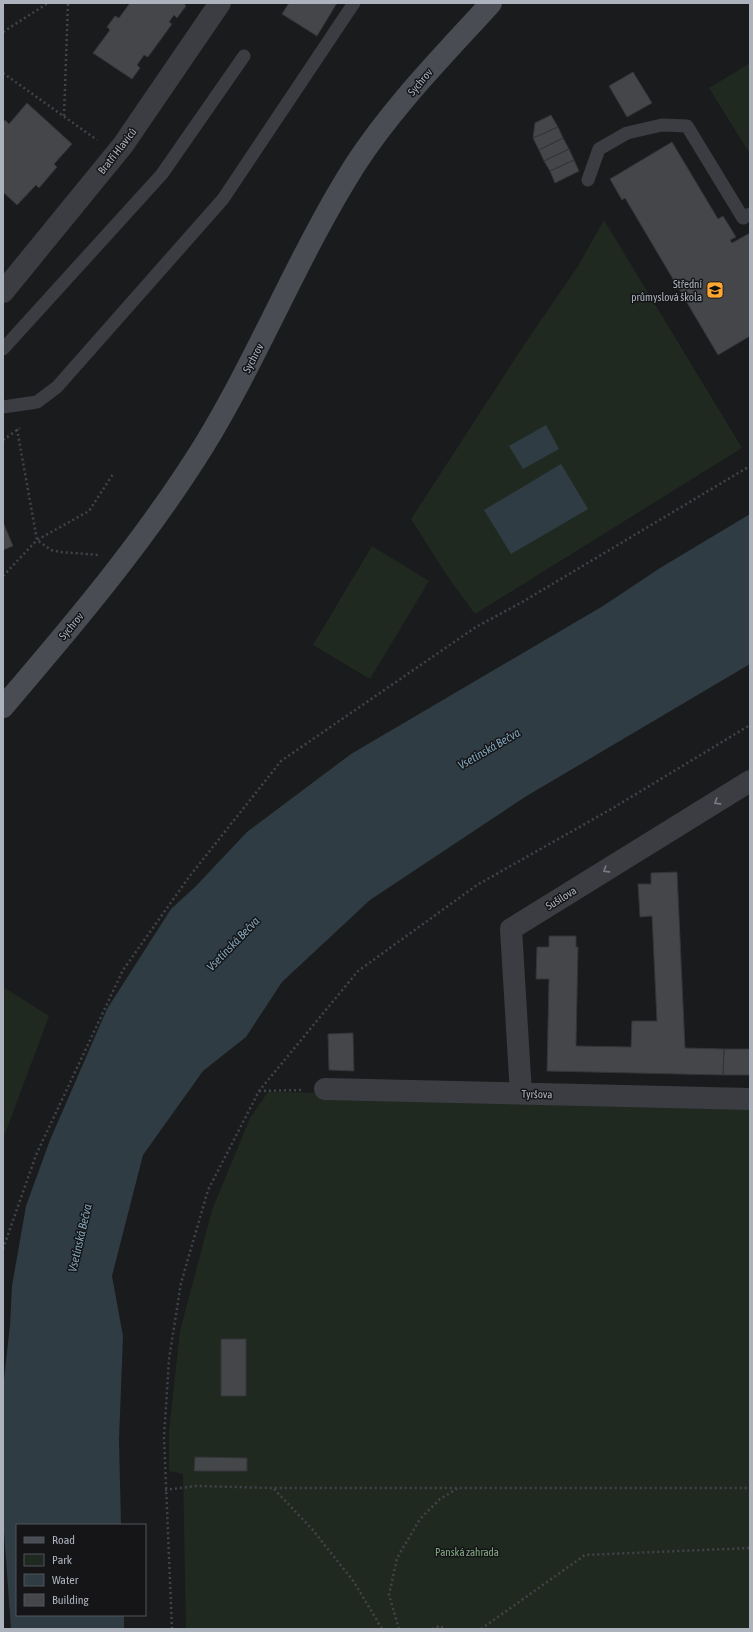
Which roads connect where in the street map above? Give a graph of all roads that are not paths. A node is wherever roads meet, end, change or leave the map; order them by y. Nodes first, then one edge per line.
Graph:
1 (220, 3) edge
2 (354, 3) edge
3 (491, 3) edge
4 (244, 56) dead end
5 (588, 180) dead end
6 (750, 214) edge
7 (3, 292) edge
8 (3, 349) edge
9 (3, 407) edge
10 (3, 707) edge
11 (750, 781) edge
12 (325, 1089) road end
13 (521, 1094) junction
14 (750, 1099) edge

1 - 7 street, Bratří Hlaviců
2 - 9 lane
3 - 10 street, Sychrov
4 - 8 lane
5 - 6 lane
11 -> 13 street, Sušilova
12 - 13 street, Tyršova
13 - 14 street, Tyršova

